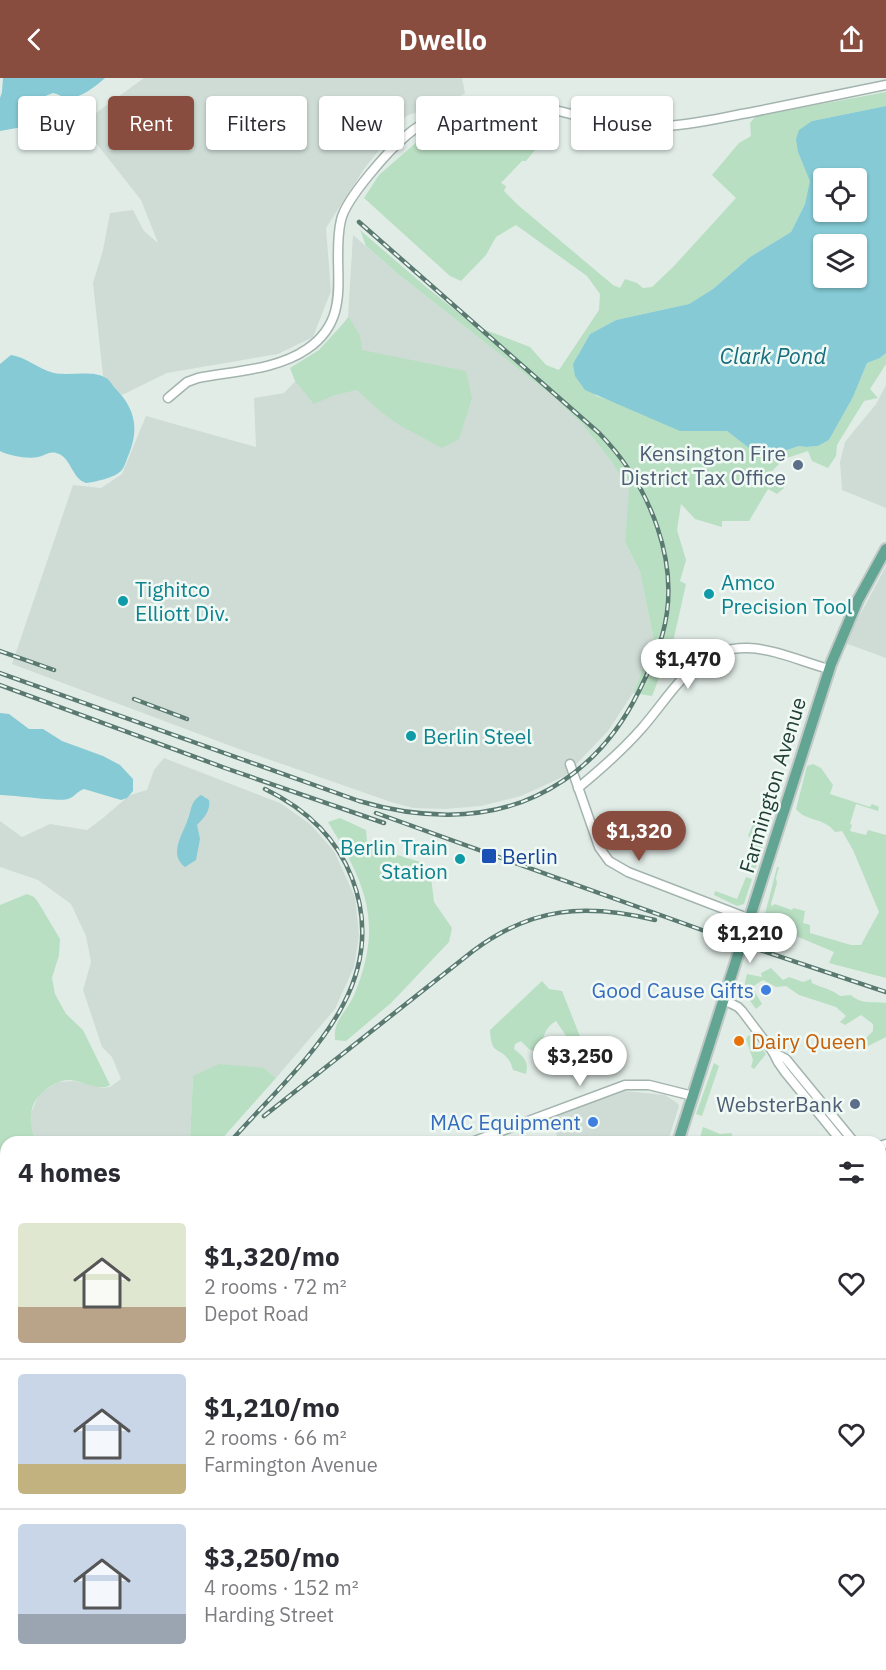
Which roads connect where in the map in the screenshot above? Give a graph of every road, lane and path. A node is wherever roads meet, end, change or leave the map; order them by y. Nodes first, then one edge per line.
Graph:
1 (886, 85) edge
2 (168, 398) dead end
3 (886, 549) edge
4 (829, 669) junction
5 (570, 764) dead end
6 (578, 788) junction
7 (750, 919) junction
8 (724, 1000) junction
9 (693, 1096) junction
10 (829, 1120) junction
11 (488, 1136) edge
12 (680, 1136) edge
13 (838, 1136) edge
14 (847, 1136) edge

1 - 2 street
3 - 4 main road, Farmington Avenue
4 - 6 street
4 - 7 main road, Farmington Avenue
5 - 6 street
6 - 7 street
7 - 8 main road, Farmington Avenue
8 - 9 main road, Farmington Avenue
8 - 10 street
9 - 11 street
9 - 12 main road, Farmington Avenue
10 - 13 street
10 - 14 street

